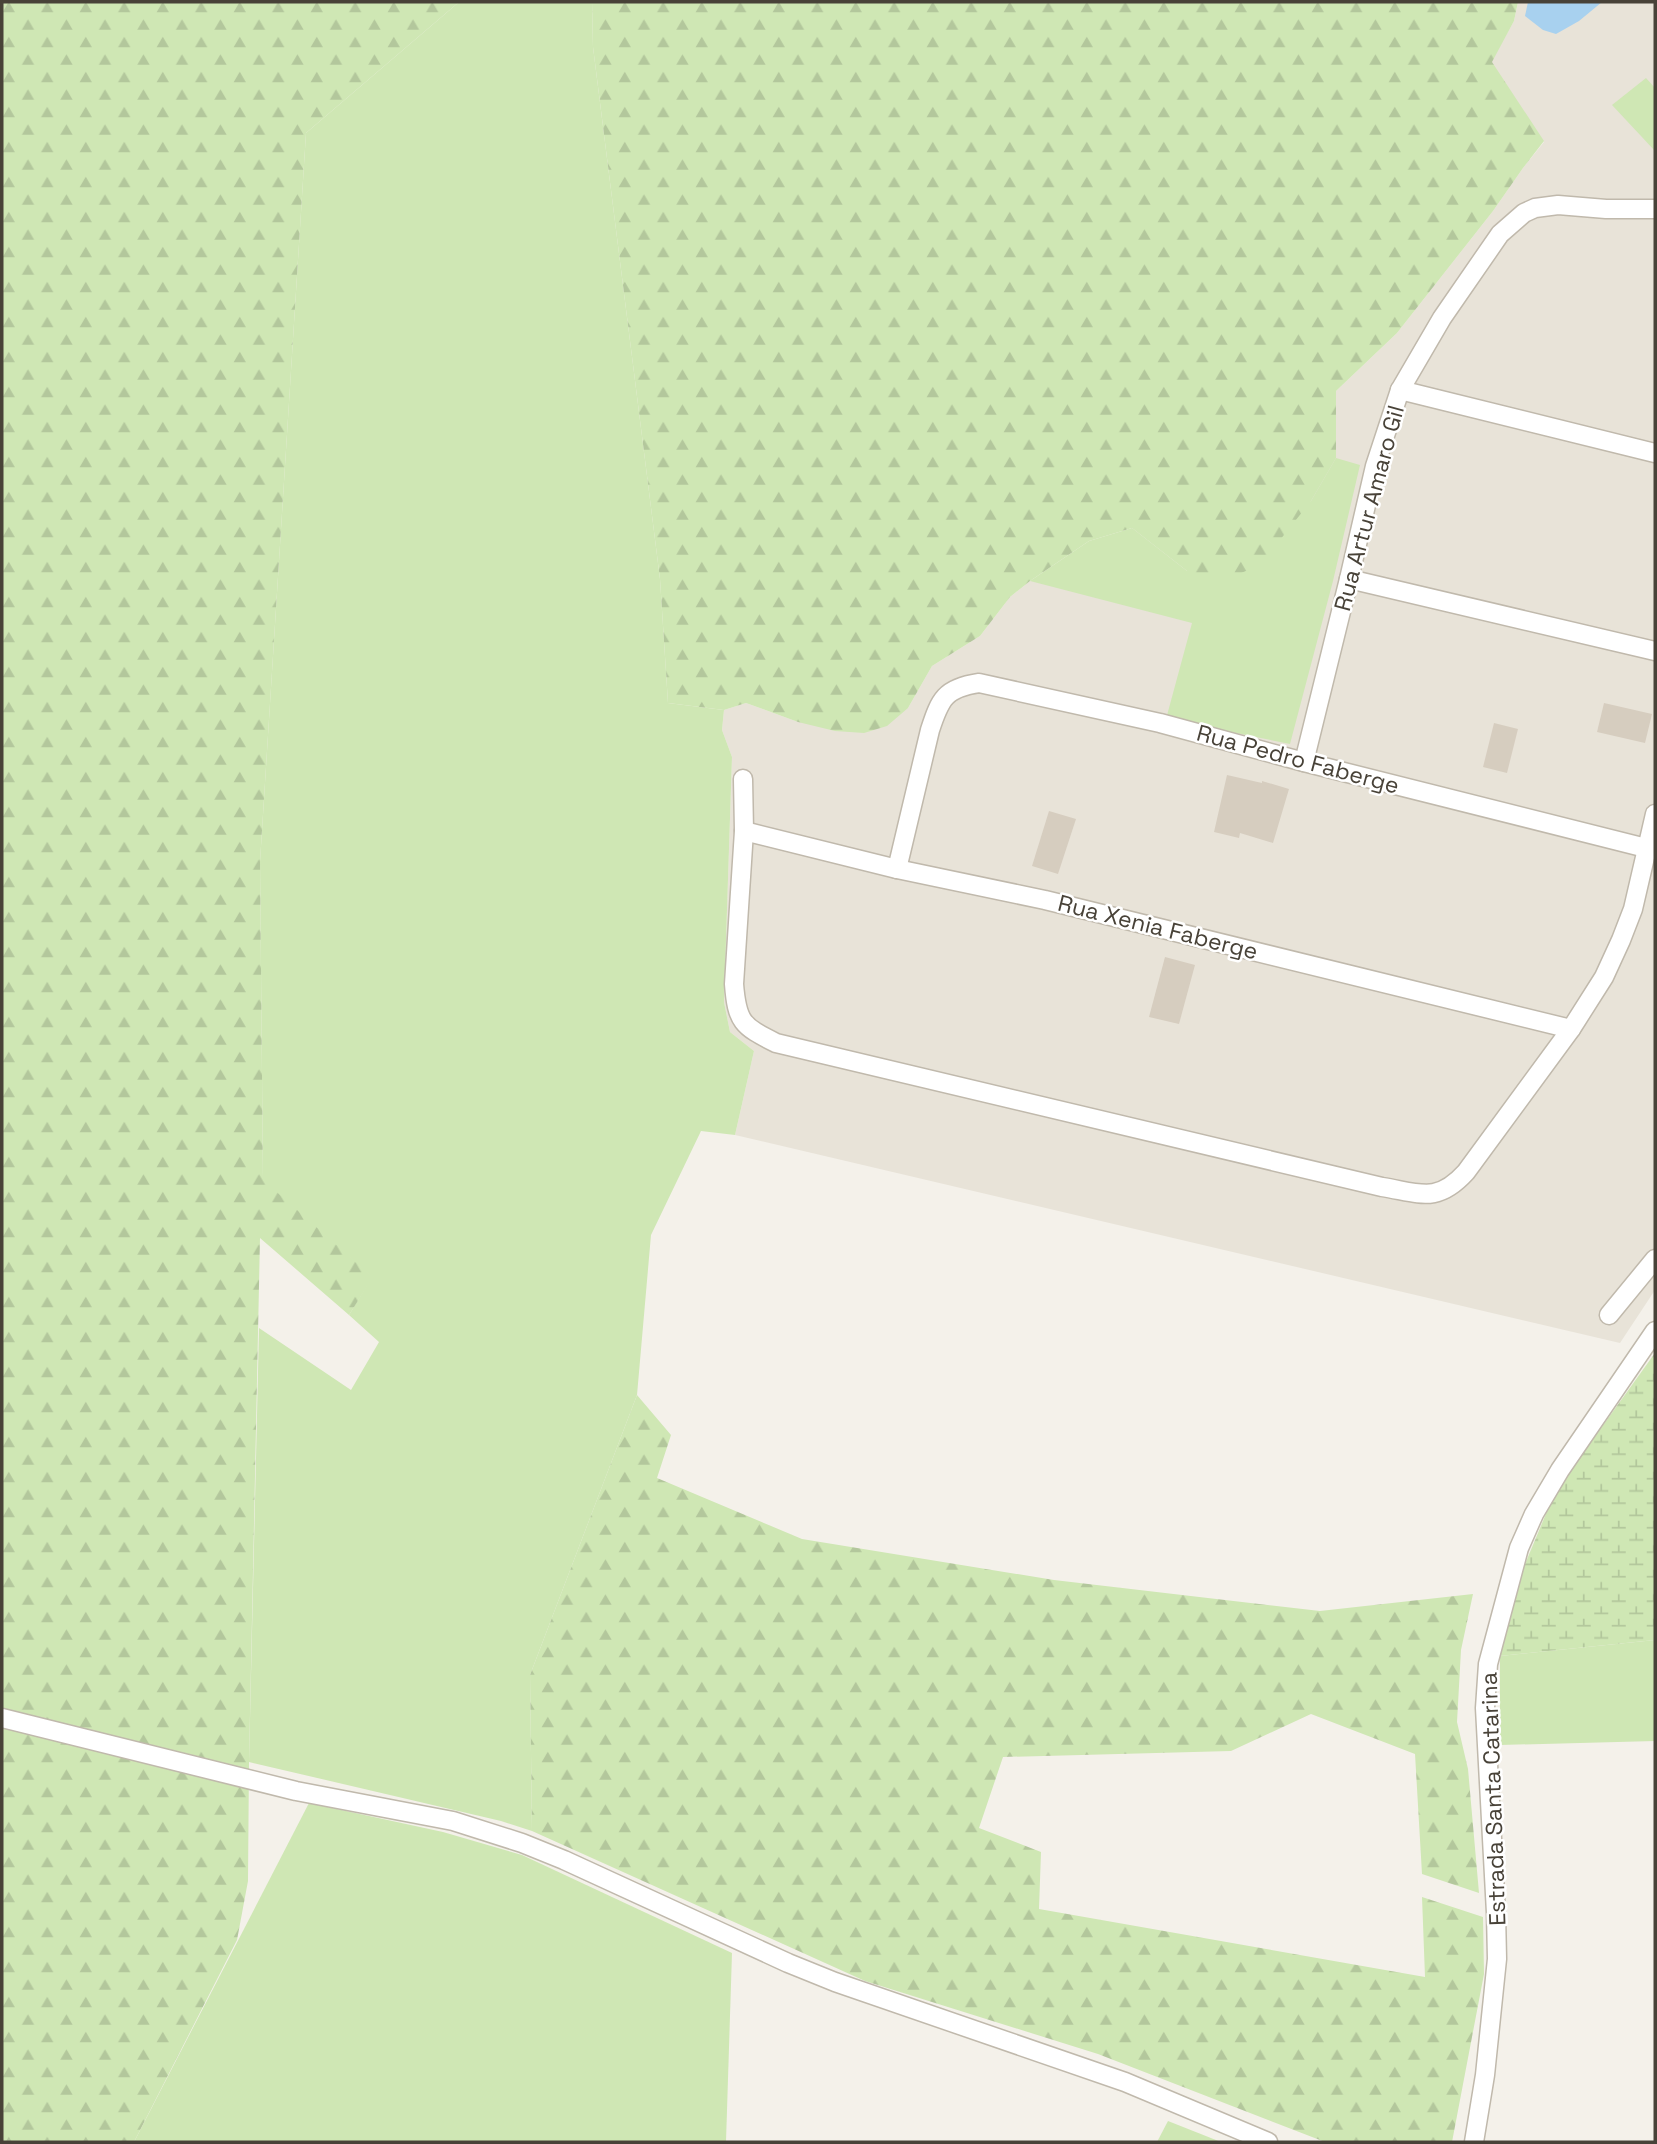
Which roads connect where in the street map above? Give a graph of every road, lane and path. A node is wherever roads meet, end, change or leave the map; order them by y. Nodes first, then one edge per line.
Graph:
1 (1655, 210) edge
2 (1400, 390) junction
3 (1655, 453) edge
4 (1349, 579) junction
5 (1655, 651) edge
6 (1304, 762) junction
7 (743, 779) dead end
8 (1655, 814) edge
9 (744, 831) junction
10 (1646, 848) junction
11 (897, 869) junction
12 (1571, 1029) junction
13 (1655, 1259) edge
14 (1609, 1315) dead end
15 (1655, 1331) edge
16 (2, 1718) edge
17 (1268, 2142) edge
18 (1474, 2142) edge

1 - 2 street, Rua Artur Amaro Gil
2 - 3 street
2 - 4 street, Rua Artur Amaro Gil
4 - 5 street
4 - 6 street, Rua Artur Amaro Gil
6 - 10 street, Rua Pedro Faberge
6 - 11 street, Rua Pedro Faberge
7 - 9 street
8 - 10 street
9 - 11 street, Rua Xenia Faberge
9 - 12 street
10 - 12 street
11 - 12 street, Rua Xenia Faberge
13 - 14 street
15 - 18 street, Estrada Santa Catarina
16 - 17 street

